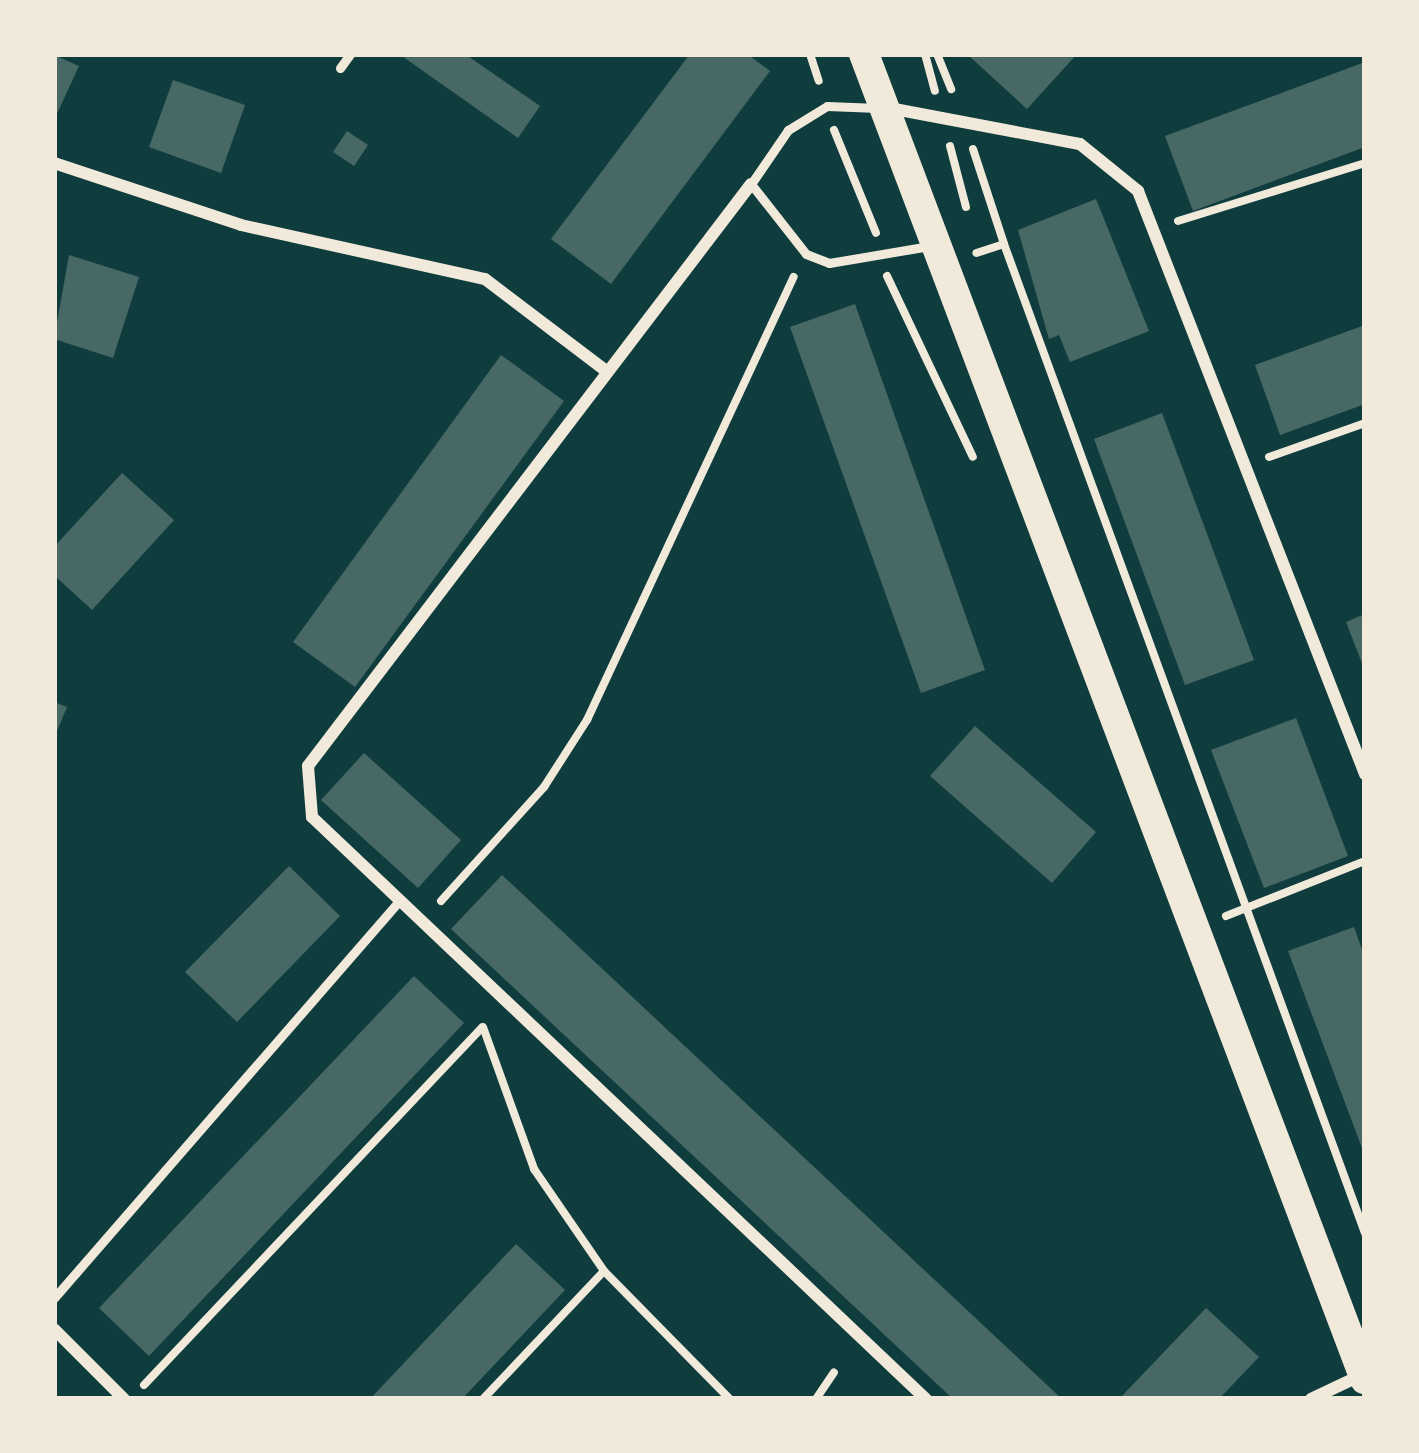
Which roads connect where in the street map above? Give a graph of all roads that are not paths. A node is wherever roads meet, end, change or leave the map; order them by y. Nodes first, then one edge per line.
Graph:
1 (350, 54) edge
2 (864, 54) edge
3 (340, 68) dead end
4 (890, 108) junction
5 (54, 163) edge
6 (751, 184) junction
7 (941, 253) junction
8 (606, 371) junction
9 (1365, 774) edge
10 (400, 901) junction
11 (54, 1298) edge
12 (54, 1329) edge
13 (1364, 1376) edge
14 (127, 1399) edge
15 (926, 1399) edge
16 (1311, 1399) edge

1 - 3 lane
2 - 4 main road
4 - 6 lane
4 - 7 main road
4 - 9 street
5 - 8 street
6 - 7 lane
6 - 8 street
7 - 13 main road
8 - 10 street
10 - 11 lane
10 - 15 street
12 - 14 street
13 - 16 street

